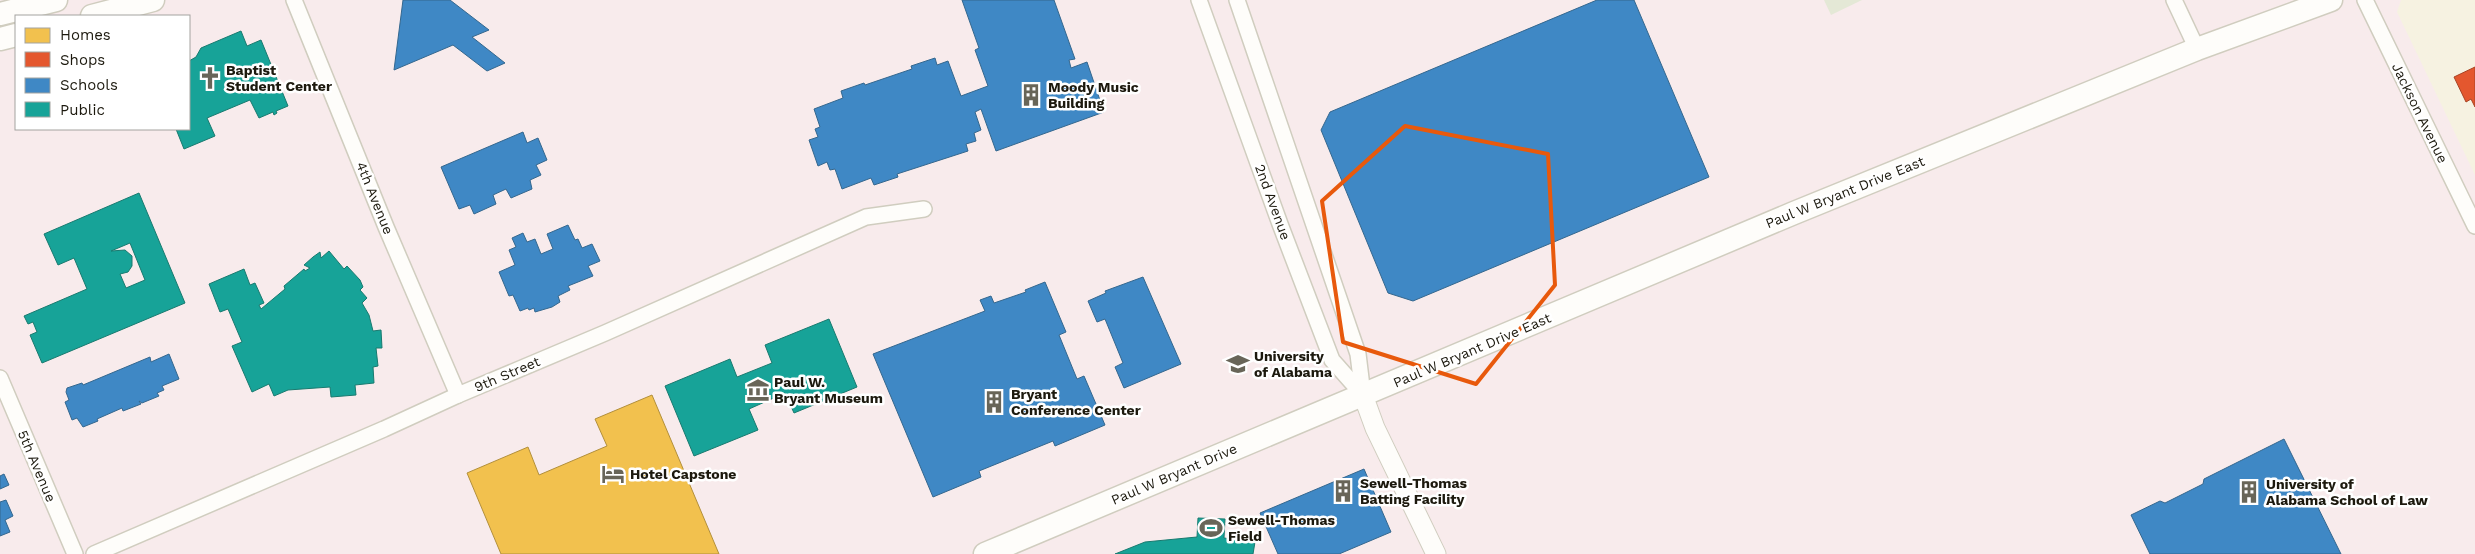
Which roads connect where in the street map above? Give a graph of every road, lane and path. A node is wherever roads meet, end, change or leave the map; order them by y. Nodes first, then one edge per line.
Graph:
1 (56, 0) edge
2 (153, 0) edge
3 (294, 0) edge
4 (1199, 0) edge
5 (1237, 0) edge
6 (2174, 0) edge
7 (2330, 0) edge
8 (2365, 0) edge
9 (0, 14) edge
10 (96, 15) edge
11 (15, 35) edge
12 (0, 39) edge
13 (2198, 49) junction
14 (924, 209) dead end
15 (2475, 226) edge
16 (0, 378) edge
17 (458, 395) junction
18 (1363, 395) junction
19 (75, 554) edge
20 (94, 554) edge
21 (985, 554) edge
22 (1436, 554) edge

1 - 9 main road
2 - 10 main road
3 - 17 street, 4th Avenue
4 - 18 street, 2nd Avenue
5 - 18 street, 2nd Avenue
6 - 13 street
7 - 13 main road, Paul W Bryant Drive East
8 - 15 street, Jackson Avenue
11 - 12 main road
13 - 18 main road, Paul W Bryant Drive East
14 - 17 street, 9th Street
16 - 19 street, 5th Avenue
17 - 20 street, 9th Street
18 - 21 main road, Paul W Bryant Drive
18 - 22 street, 2nd Avenue

